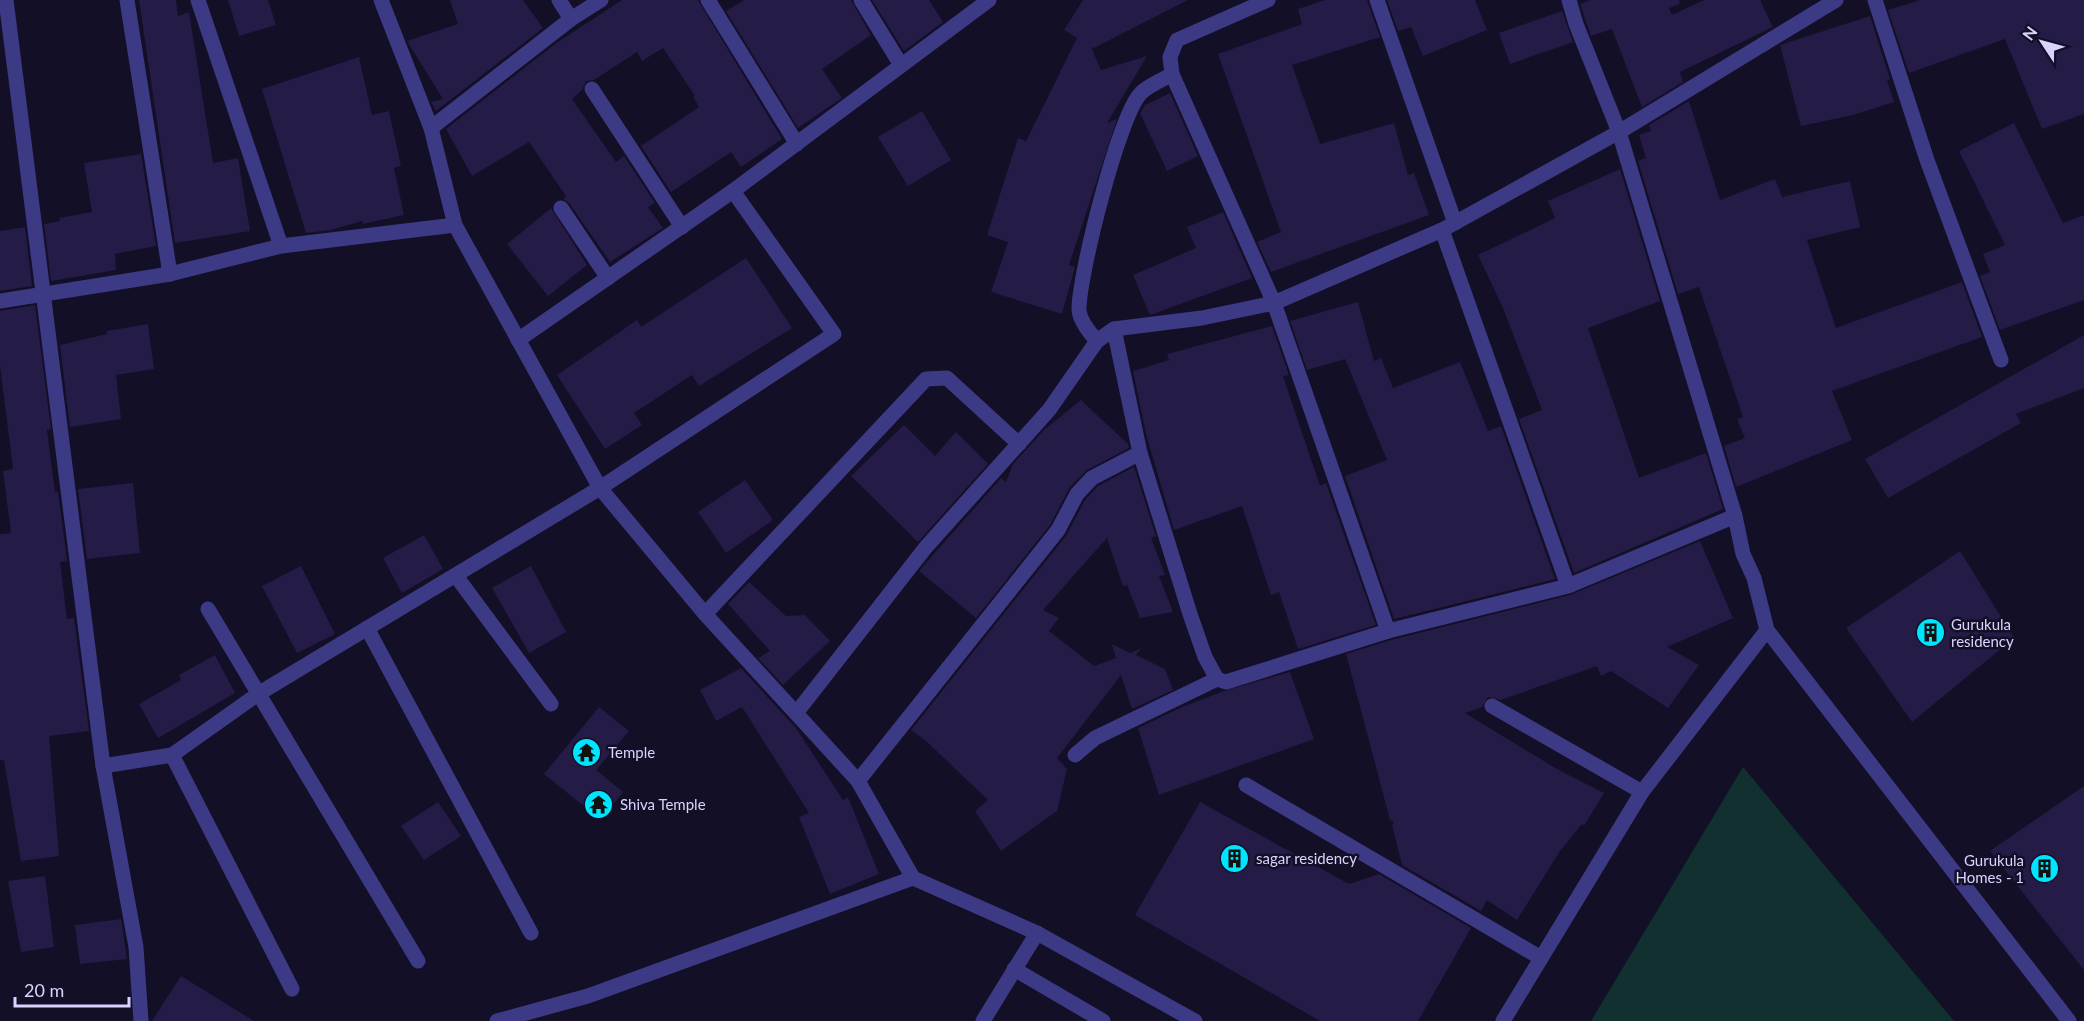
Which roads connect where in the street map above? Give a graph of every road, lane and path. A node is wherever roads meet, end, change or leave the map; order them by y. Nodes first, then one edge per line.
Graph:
1 (6, 0) edge
2 (127, 0) edge
3 (198, 0) edge
4 (381, 0) edge
5 (559, 0) edge
6 (601, 0) edge
7 (708, 0) edge
8 (861, 0) edge
9 (989, 0) edge
10 (1268, 0) edge
11 (1377, 0) edge
12 (1569, 0) edge
13 (1875, 0) edge
14 (1830, 1) edge
15 (571, 19) junction
16 (901, 65) junction
17 (1172, 74) junction
18 (592, 89) dead end
19 (431, 128) junction
20 (1619, 132) junction
21 (797, 144) junction
22 (733, 191) junction
23 (561, 208) dead end
24 (455, 225) junction
25 (682, 227) junction
26 (1449, 227) junction
27 (281, 246) junction
28 (170, 274) junction
29 (608, 278) junction
30 (43, 294) junction
31 (0, 301) edge
32 (1274, 303) junction
33 (1114, 329) junction
34 (518, 340) junction
35 (1097, 340) junction
36 (2001, 360) dead end
37 (1019, 444) junction
38 (1140, 453) junction
39 (600, 488) junction
40 (1735, 516) junction
41 (456, 576) junction
42 (1568, 586) junction
43 (208, 609) dead end
44 (705, 614) junction
45 (367, 628) junction
46 (1767, 630) junction
47 (1388, 631) junction
48 (1216, 679) junction
49 (258, 694) junction
50 (551, 704) dead end
51 (1492, 706) dead end
52 (797, 712) junction
53 (172, 755) junction
54 (1075, 755) dead end
55 (103, 766) junction
56 (858, 781) junction
57 (1246, 785) dead end
58 (1642, 792) junction
59 (913, 878) junction
60 (531, 933) dead end
61 (1037, 933) junction
62 (1541, 958) junction
63 (418, 961) dead end
64 (1014, 969) junction
65 (292, 989) dead end
66 (141, 1021) edge
67 (497, 1021) edge
68 (983, 1021) edge
69 (1102, 1021) edge
70 (1195, 1021) edge
71 (1503, 1021) edge
72 (2069, 1021) edge

1 - 30 street
2 - 28 street
3 - 27 street
4 - 19 street
5 - 15 street
6 - 15 street
7 - 21 street
8 - 16 street
9 - 16 street
10 - 17 street
11 - 26 street
12 - 20 street
13 - 36 street
14 - 20 street
15 - 19 street
16 - 21 street
17 - 32 street
17 - 35 street
18 - 25 street
19 - 24 street
20 - 26 street
20 - 40 street
21 - 22 street
22 - 25 street
22 - 39 street
23 - 29 street
24 - 27 street
24 - 34 street
25 - 29 street
26 - 32 street
26 - 42 street
27 - 28 street
28 - 30 street
29 - 34 street
30 - 31 street
30 - 55 street
32 - 33 street
32 - 47 street
33 - 35 street
33 - 38 street
34 - 39 street
35 - 37 street
37 - 44 street
37 - 52 street
38 - 48 street
38 - 56 street
39 - 41 street
39 - 44 street
40 - 42 street
40 - 46 street
41 - 45 street
41 - 50 street
42 - 47 street
43 - 49 street
44 - 52 street
45 - 49 street
45 - 60 street
46 - 58 street
46 - 72 street
47 - 48 street
48 - 54 street
49 - 53 street
49 - 63 street
51 - 58 street
52 - 56 street
53 - 55 street
53 - 65 street
55 - 66 street
56 - 59 street
57 - 62 street
58 - 62 street
59 - 61 street
59 - 67 street
61 - 64 street
61 - 70 street
62 - 71 street
64 - 68 street
64 - 69 street

